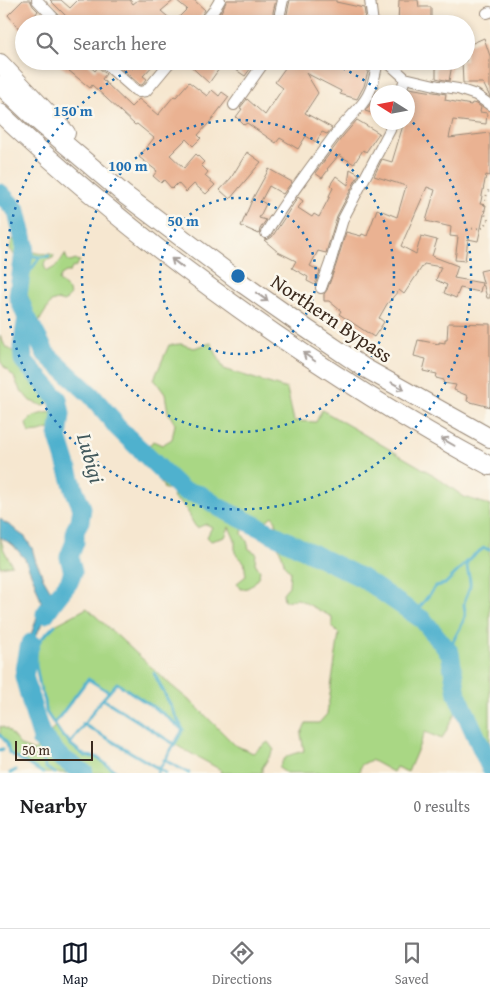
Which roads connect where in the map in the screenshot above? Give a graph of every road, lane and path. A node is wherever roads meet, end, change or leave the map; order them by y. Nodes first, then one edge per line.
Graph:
1 (37, 0) edge
2 (220, 0) edge
3 (283, 0) edge
4 (370, 0) edge
5 (50, 15) edge
6 (210, 15) edge
7 (280, 15) edge
8 (372, 15) edge
9 (0, 63) edge
10 (112, 70) edge
11 (164, 70) edge
12 (259, 70) edge
13 (376, 70) edge
14 (396, 70) edge
15 (405, 78) junction
16 (0, 85) edge
17 (403, 85) edge
18 (234, 105) dead end
19 (490, 105) edge
20 (0, 113) edge
21 (0, 123) edge
22 (390, 130) edge
23 (490, 187) edge
24 (125, 195) junction
25 (115, 214) junction
26 (467, 229) dead end
27 (266, 233) dead end
28 (321, 288) dead end
29 (490, 438) edge
30 (490, 466) edge

1 - 5 street
2 - 6 street
3 - 7 street
4 - 8 street
9 - 24 highway
10 - 11 street
12 - 18 street
13 - 27 street
14 - 15 street
15 - 17 street
15 - 19 street
16 - 24 highway, Northern Bypass
20 - 25 highway
21 - 25 highway
22 - 28 street
23 - 26 path
24 -> 29 highway, Northern Bypass
30 -> 25 highway

